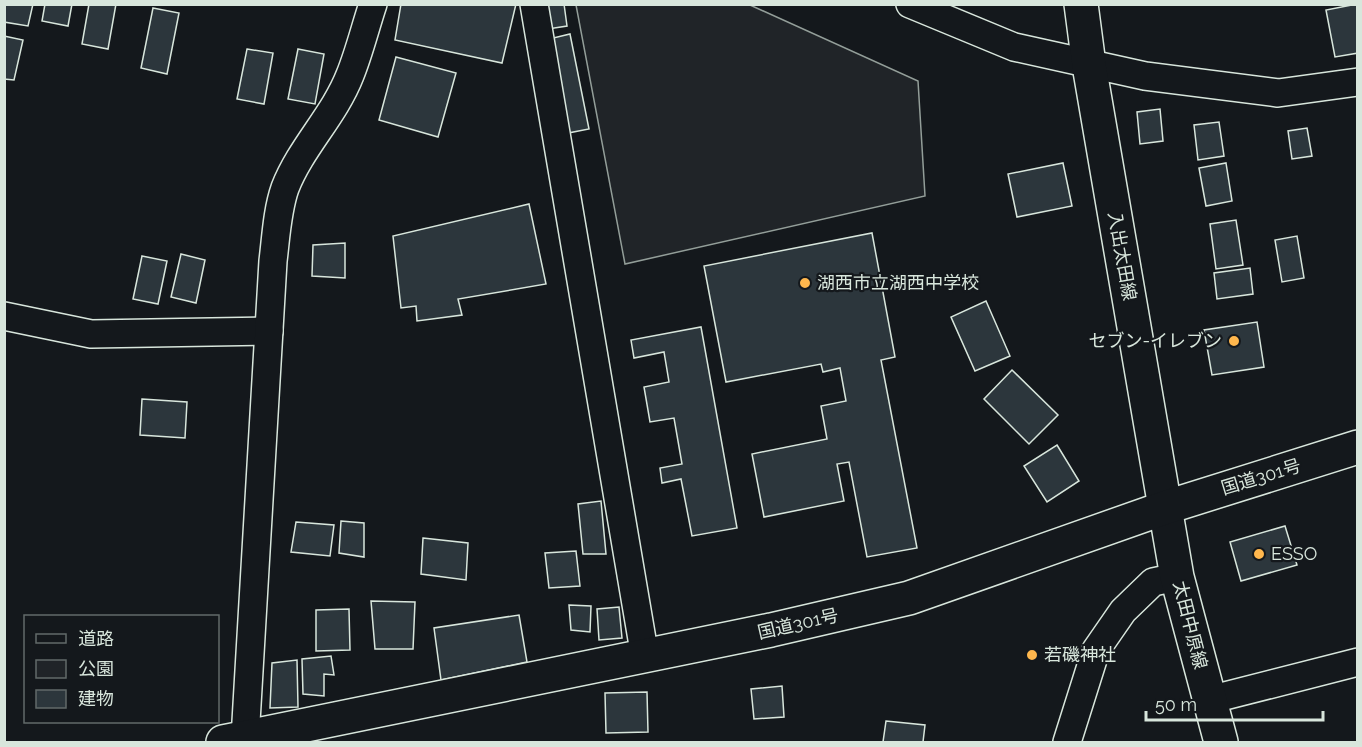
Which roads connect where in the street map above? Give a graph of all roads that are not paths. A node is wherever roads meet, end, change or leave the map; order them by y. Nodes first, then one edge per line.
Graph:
1 (373, 4) edge
2 (534, 4) edge
3 (910, 4) edge
4 (1081, 4) edge
5 (1089, 65) junction
6 (1358, 82) edge
7 (4, 316) edge
8 (269, 331) junction
9 (1358, 447) edge
10 (1167, 507) junction
11 (1177, 577) junction
12 (645, 657) junction
13 (1358, 662) edge
14 (1209, 700) junction
15 (234, 741) edge
16 (1067, 742) edge
17 (1221, 742) edge

1 - 8 street
2 - 12 street
3 - 5 street
4 - 5 main road, 入出太田線
5 - 6 street
5 - 10 main road, 入出太田線
7 - 8 street
8 - 15 street
9 - 10 main road, 国道301号
10 - 11 main road, 太田中原線
10 - 12 main road, 国道301号
11 - 14 main road, 太田中原線
11 - 16 street
12 - 15 main road, 国道301号
13 - 14 street
14 - 17 main road, 太田中原線

